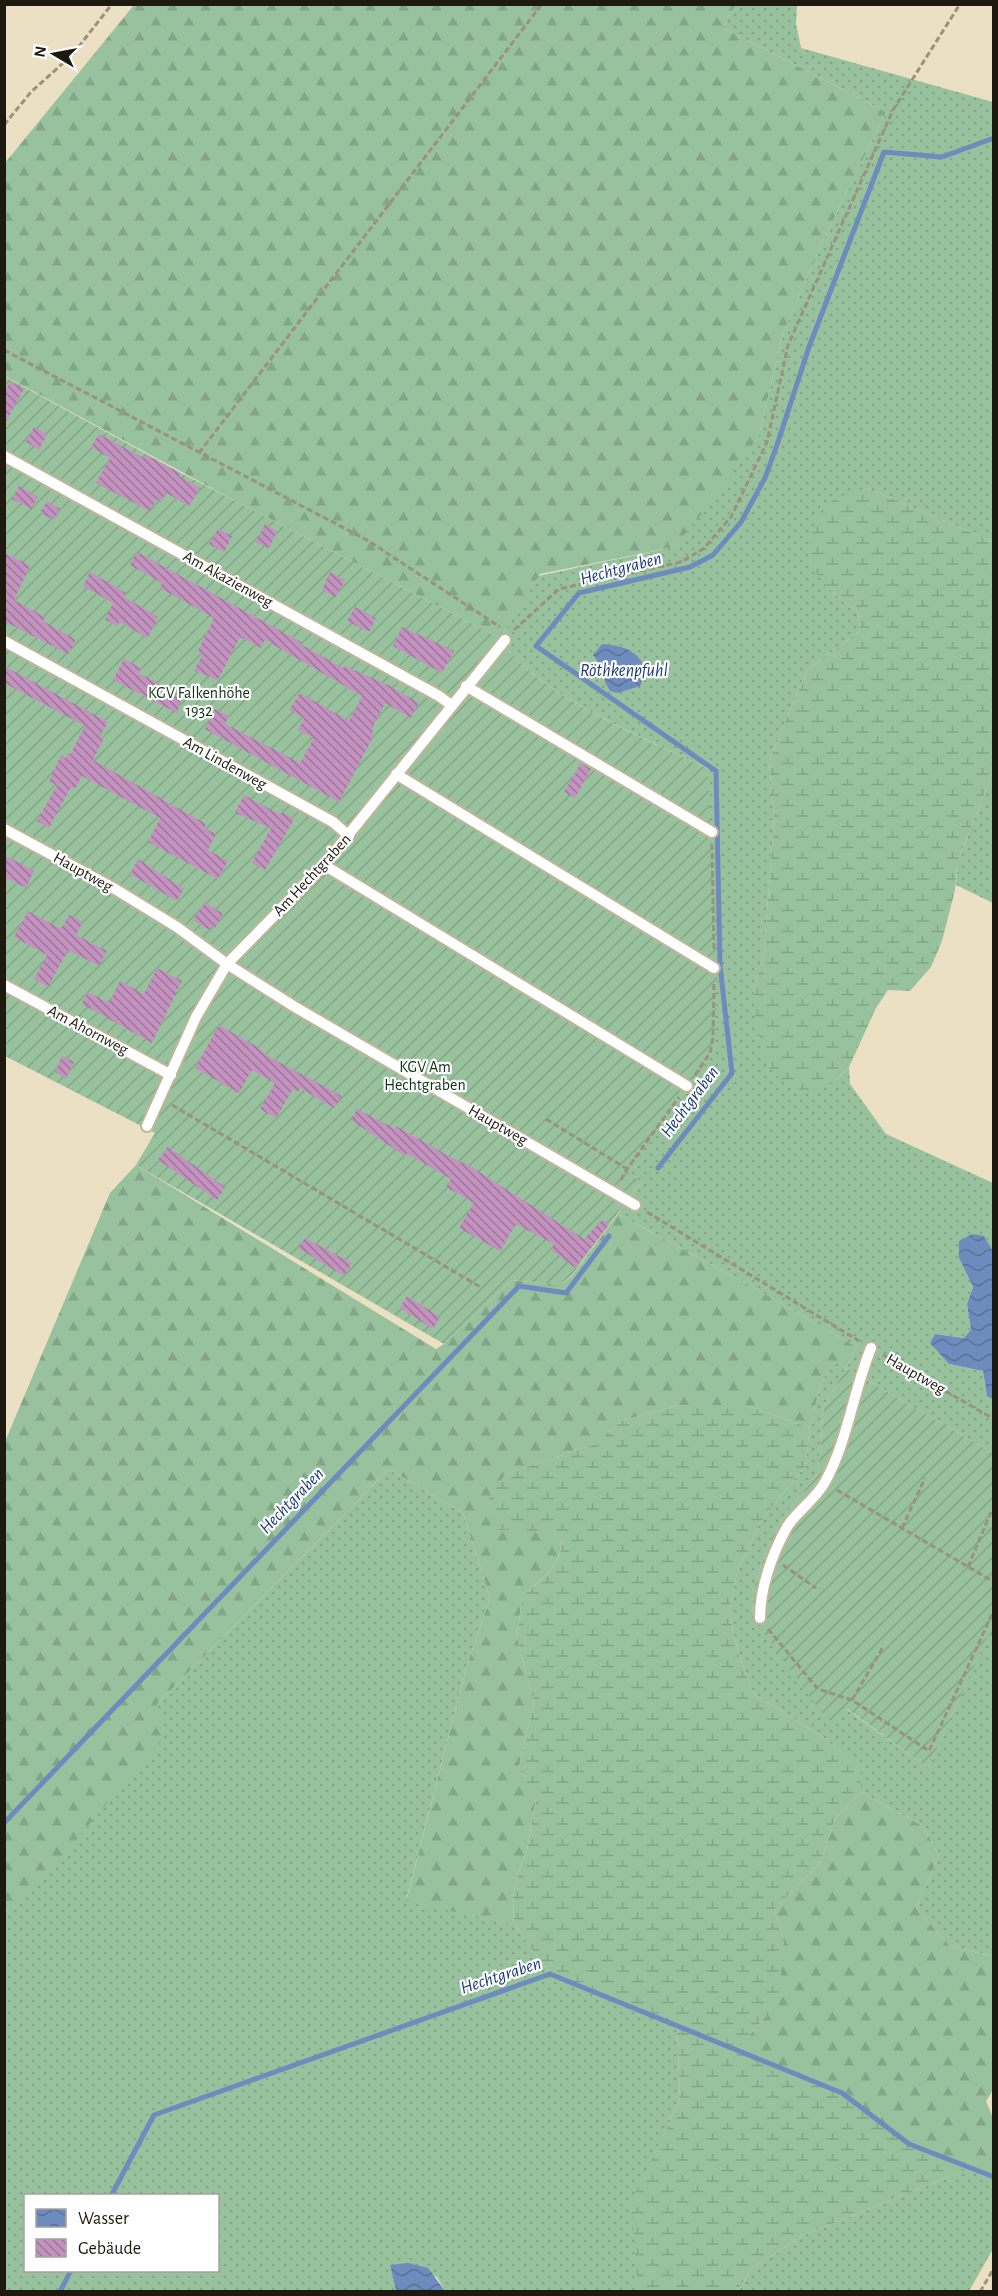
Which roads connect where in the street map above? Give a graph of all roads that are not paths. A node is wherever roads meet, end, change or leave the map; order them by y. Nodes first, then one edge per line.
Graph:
1 (4, 456) edge
2 (508, 637) road end
3 (4, 641) edge
4 (466, 686) junction
5 (451, 705) junction
6 (396, 774) junction
7 (4, 829) edge
8 (712, 832) road end
9 (349, 836) junction
10 (324, 865) junction
11 (227, 964) junction
12 (714, 968) road end
13 (4, 985) edge
14 (171, 1075) junction
15 (687, 1086) road end
16 (147, 1126) dead end
17 (635, 1204) road end
18 (871, 1348) road end
19 (759, 1618) road end

1 - 5 lane, Am Akazienweg
2 - 4 lane, Am Hechtgraben
3 - 9 lane, Am Lindenweg
4 - 5 lane, Am Hechtgraben
4 - 8 lane
5 - 6 lane, Am Hechtgraben
6 - 9 lane, Am Hechtgraben
6 - 12 lane
7 - 11 lane, Hauptweg
9 - 10 lane, Am Hechtgraben
10 - 11 lane, Am Hechtgraben
10 - 15 lane
11 - 14 lane, Am Hechtgraben
11 - 17 lane, Hauptweg
13 - 14 lane, Am Ahornweg
14 - 16 lane, Am Hechtgraben
18 - 19 lane

